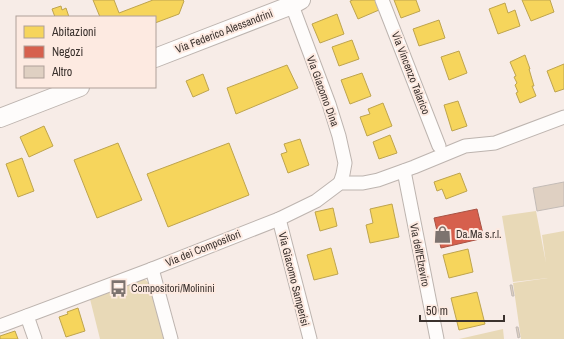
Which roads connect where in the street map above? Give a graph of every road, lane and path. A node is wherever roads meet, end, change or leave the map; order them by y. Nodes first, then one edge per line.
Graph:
1 (382, 0) edge
2 (294, 2) edge
3 (156, 58) edge
4 (77, 88) edge
5 (0, 118) edge
6 (564, 118) edge
7 (439, 146) dead end
8 (404, 171) junction
9 (340, 183) junction
10 (279, 218) junction
11 (152, 269) junction
12 (27, 316) junction
13 (0, 326) edge
14 (35, 339) edge
15 (171, 339) edge
16 (310, 339) edge
17 (437, 339) edge

1 - 7 street, Via Vincenzo Talarico
2 - 3 street, Via Federico Alessandrini
2 - 9 street, Via Giacomo Dina
4 - 5 street
6 - 8 street
8 - 9 street
8 - 17 street, Via dell'Elzeviro
9 - 10 street, Via dei Compositori
10 - 11 street, Via dei Compositori
10 - 16 street, Via Giacomo Samperisi
11 - 12 street, Via dei Compositori
11 - 15 street
12 - 13 street, Via dei Compositori
12 - 14 street

